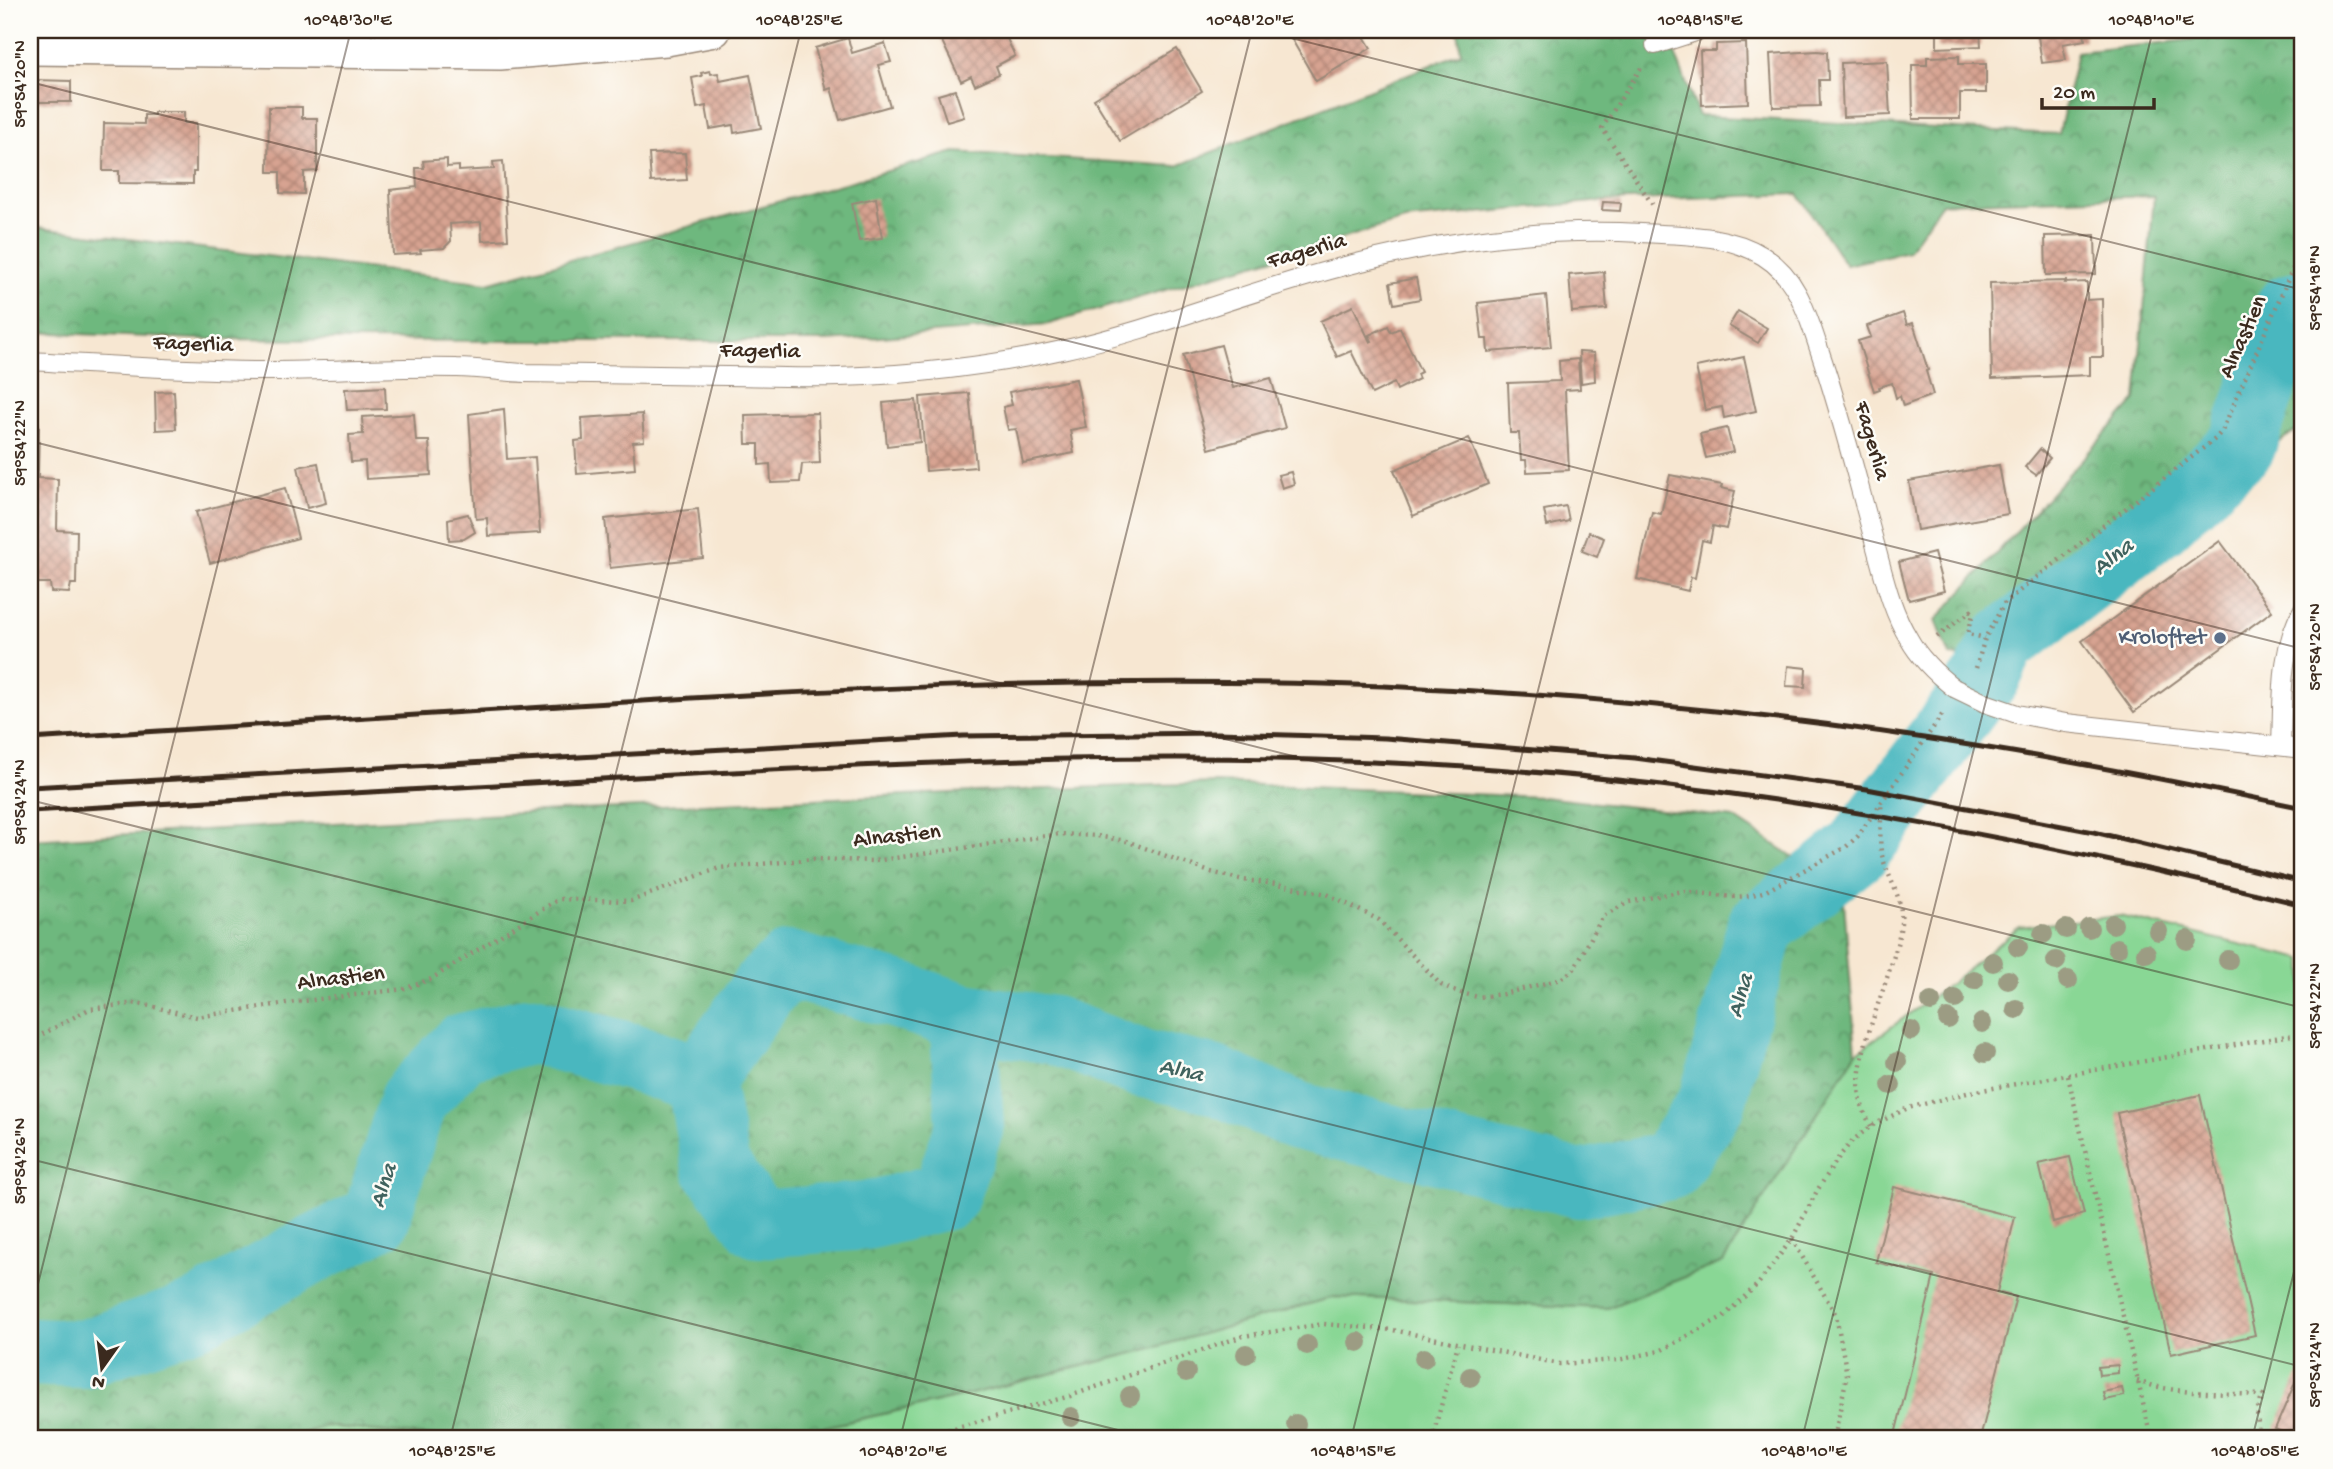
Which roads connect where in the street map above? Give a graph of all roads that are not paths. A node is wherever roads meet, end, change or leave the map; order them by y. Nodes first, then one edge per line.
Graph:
1 (714, 30) edge
2 (1702, 30) edge
3 (1655, 45) road end
4 (30, 48) edge
5 (30, 361) edge
6 (2303, 608) edge
7 (2298, 627) edge
8 (2281, 746) junction
9 (2303, 749) edge

1 - 4 street
2 - 3 lane
5 - 8 lane, Fagerlia, bridge
6 - 7 lane
7 - 8 lane
8 - 9 lane, Fagerlia

